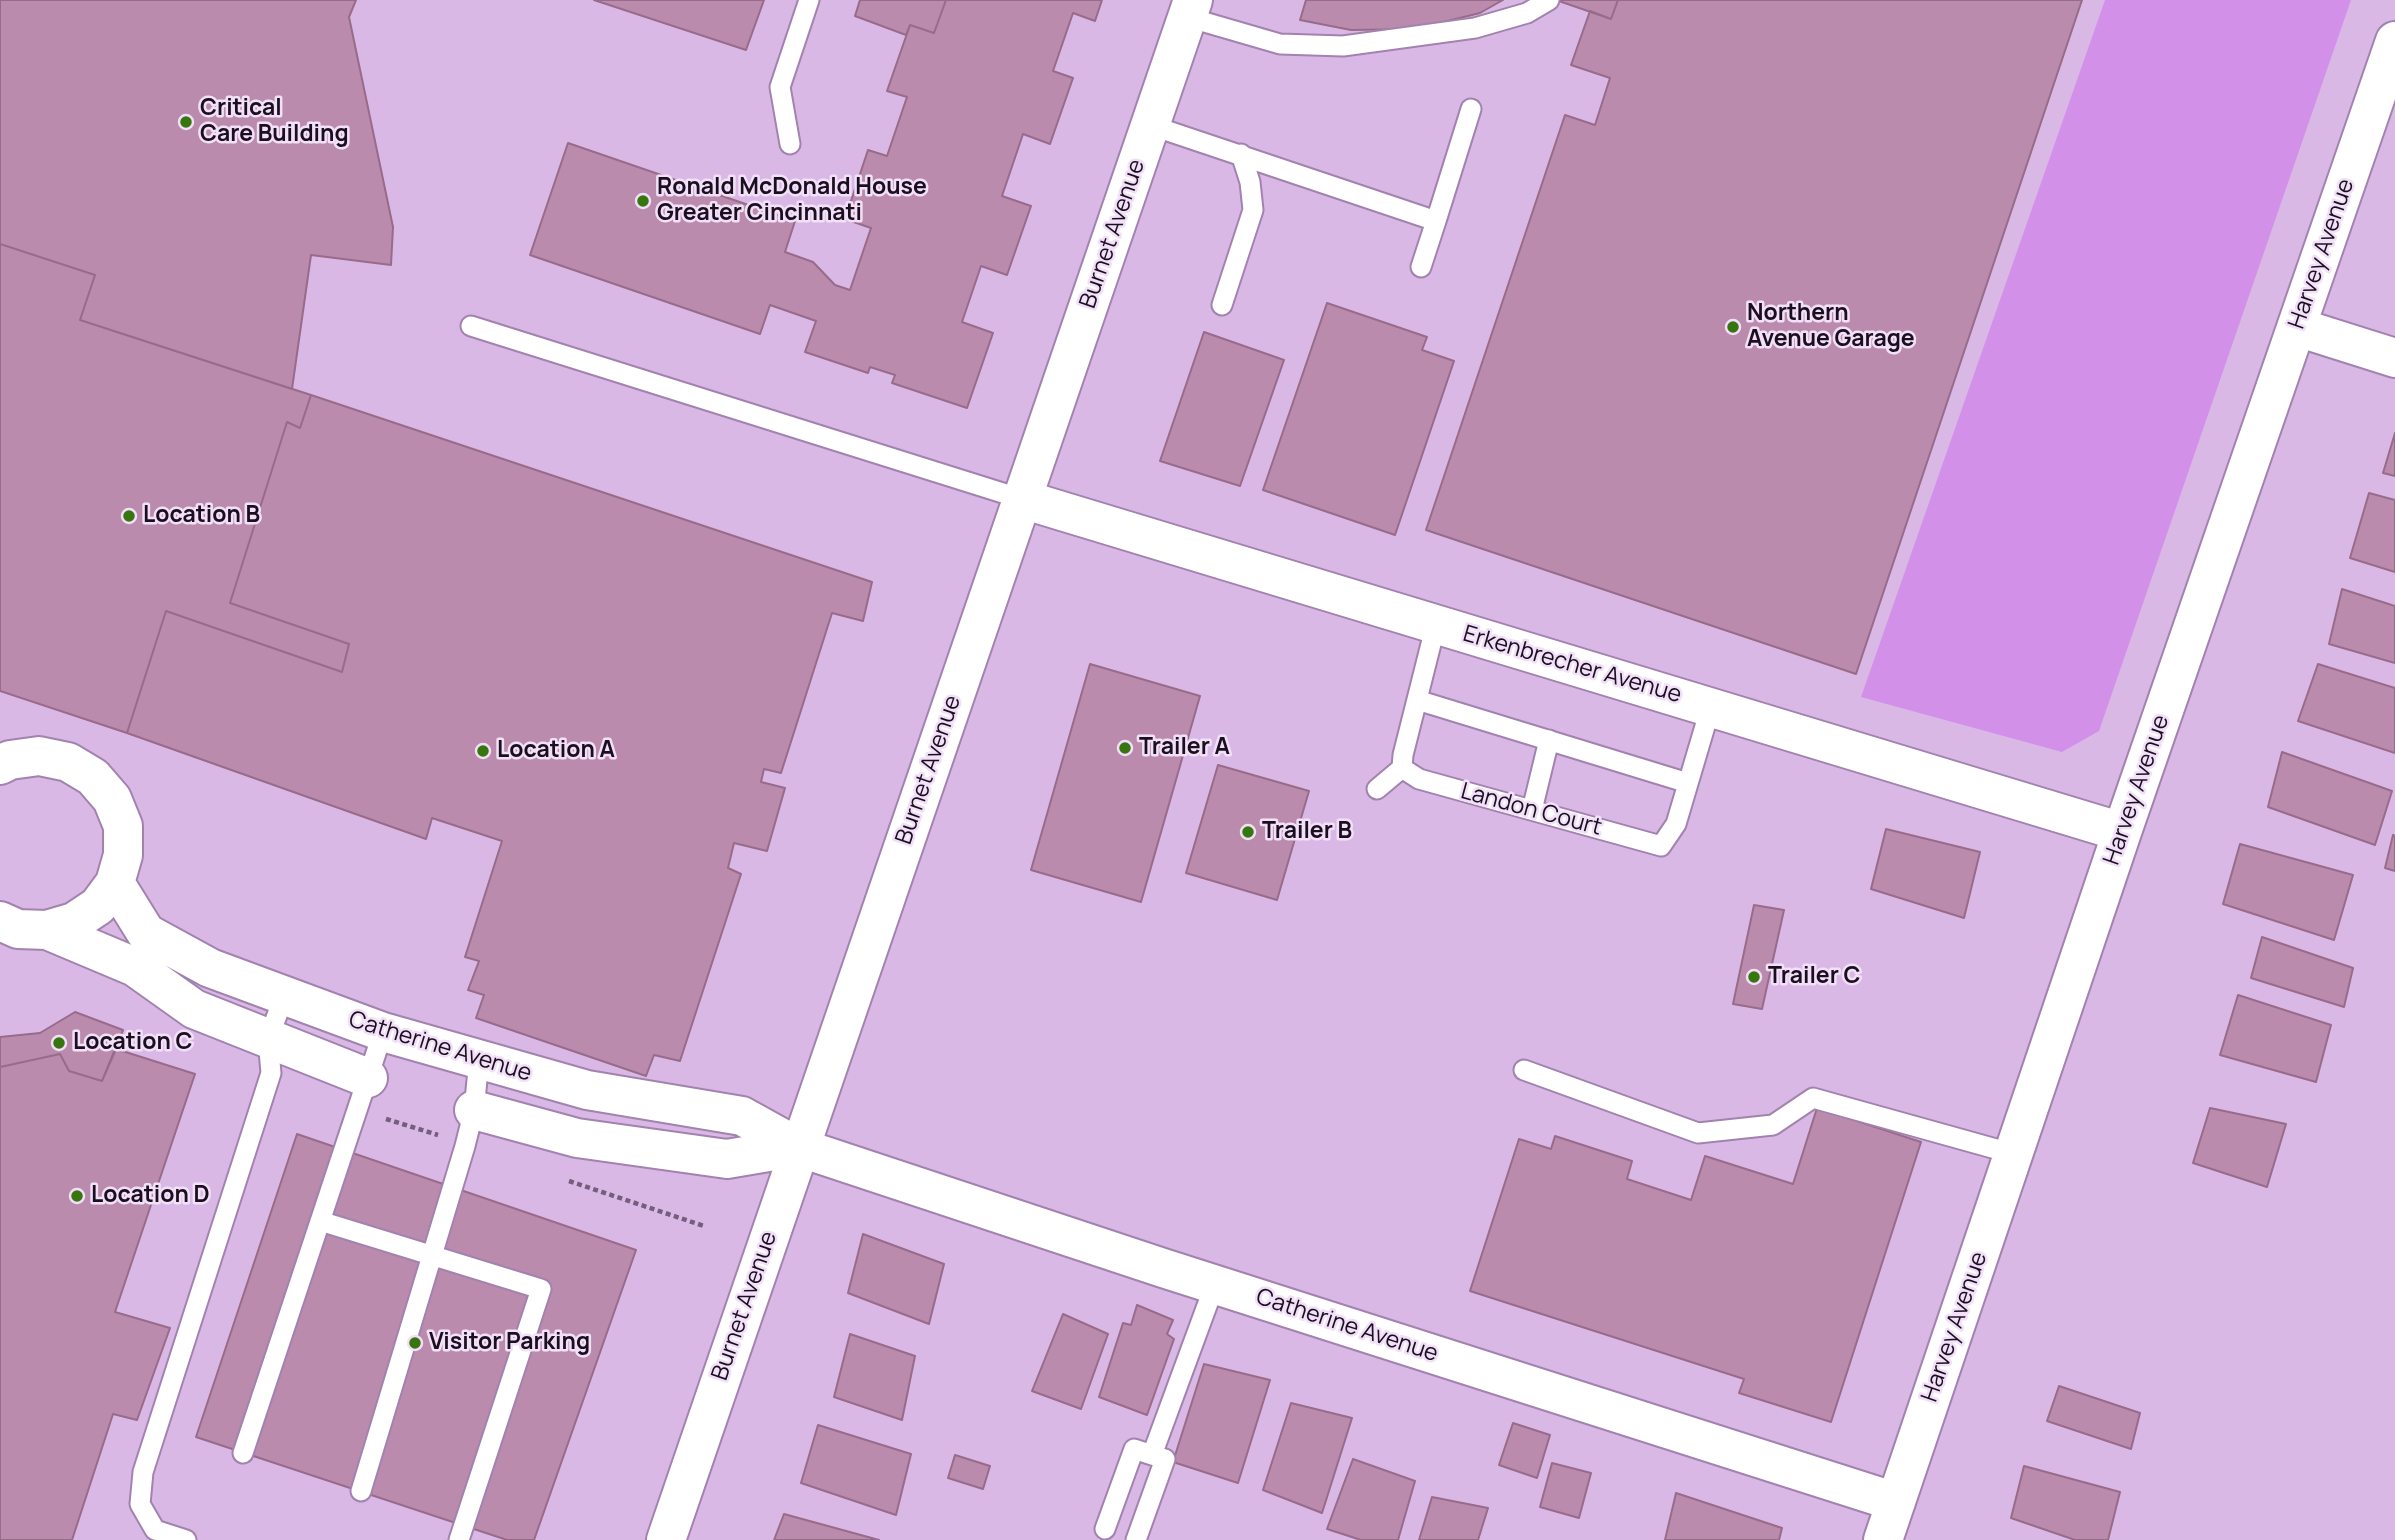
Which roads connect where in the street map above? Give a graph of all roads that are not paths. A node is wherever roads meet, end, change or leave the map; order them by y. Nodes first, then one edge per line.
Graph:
1 (809, 0) edge
2 (1549, 0) edge
3 (1190, 9) edge
4 (2395, 41) edge
5 (1471, 109) dead end
6 (1150, 125) junction
7 (790, 144) dead end
8 (1241, 154) junction
9 (1436, 221) junction
10 (1421, 267) dead end
11 (1223, 305) dead end
12 (471, 326) dead end
13 (2297, 327) junction
14 (2395, 358) edge
15 (1023, 499) junction
16 (1436, 624) junction
17 (1417, 701) junction
18 (1711, 706) junction
19 (1549, 740) junction
20 (0, 765) edge
21 (1402, 768) junction
22 (1688, 783) junction
23 (1377, 789) dead end
24 (1532, 810) junction
25 (2122, 832) junction
26 (115, 883) junction
27 (0, 921) edge
28 (47, 930) junction
29 (284, 996) junction
30 (383, 1032) junction
31 (268, 1040) junction
32 (479, 1060) junction
33 (1524, 1070) dead end
34 (368, 1078) junction
35 (474, 1110) junction
36 (798, 1147) junction
37 (2014, 1154) junction
38 (320, 1221) junction
39 (433, 1256) junction
40 (1215, 1284) junction
41 (243, 1452) dead end
42 (1153, 1455) junction
43 (361, 1491) dead end
44 (1896, 1502) junction
45 (1105, 1529) dead end
46 (186, 1540) edge
47 (459, 1540) edge
48 (666, 1540) edge
49 (1136, 1540) edge
50 (1883, 1540) edge

1 - 7 lane
2 - 3 lane
3 - 6 street, Burnet Avenue
4 - 13 street, Harvey Avenue
5 - 9 lane
6 - 8 lane
6 - 15 street, Burnet Avenue
8 - 9 lane
8 - 11 lane
9 - 10 lane
12 - 15 lane
13 - 14 street
13 - 25 street, Harvey Avenue
15 - 16 street, Erkenbrecher Avenue
15 - 36 street, Burnet Avenue
16 - 17 lane
16 - 18 street, Erkenbrecher Avenue
17 - 19 lane
17 - 21 lane
18 - 22 lane, Landon Court
18 - 25 street, Erkenbrecher Avenue
19 - 22 lane
19 - 24 lane
20 - 26 street
21 - 23 lane
21 - 24 lane, Landon Court
22 - 24 lane, Landon Court
25 - 37 street, Harvey Avenue
26 - 28 street
26 - 29 street, Catherine Avenue
27 - 28 street
28 - 31 street
29 - 30 street, Catherine Avenue
29 - 31 lane
30 - 32 street, Catherine Avenue
30 - 34 lane
31 - 34 street
31 - 46 lane
32 - 35 lane
32 - 36 street, Catherine Avenue
33 - 37 lane
34 - 38 lane
35 - 36 street, Catherine Avenue
35 - 39 lane
36 - 40 street, Catherine Avenue
36 - 48 street, Burnet Avenue
37 - 44 street, Harvey Avenue
38 - 39 lane
38 - 41 lane
39 - 43 lane
39 - 47 lane
40 - 42 lane
40 - 44 street, Catherine Avenue
42 - 45 lane
42 - 49 lane
44 - 50 street, Harvey Avenue

